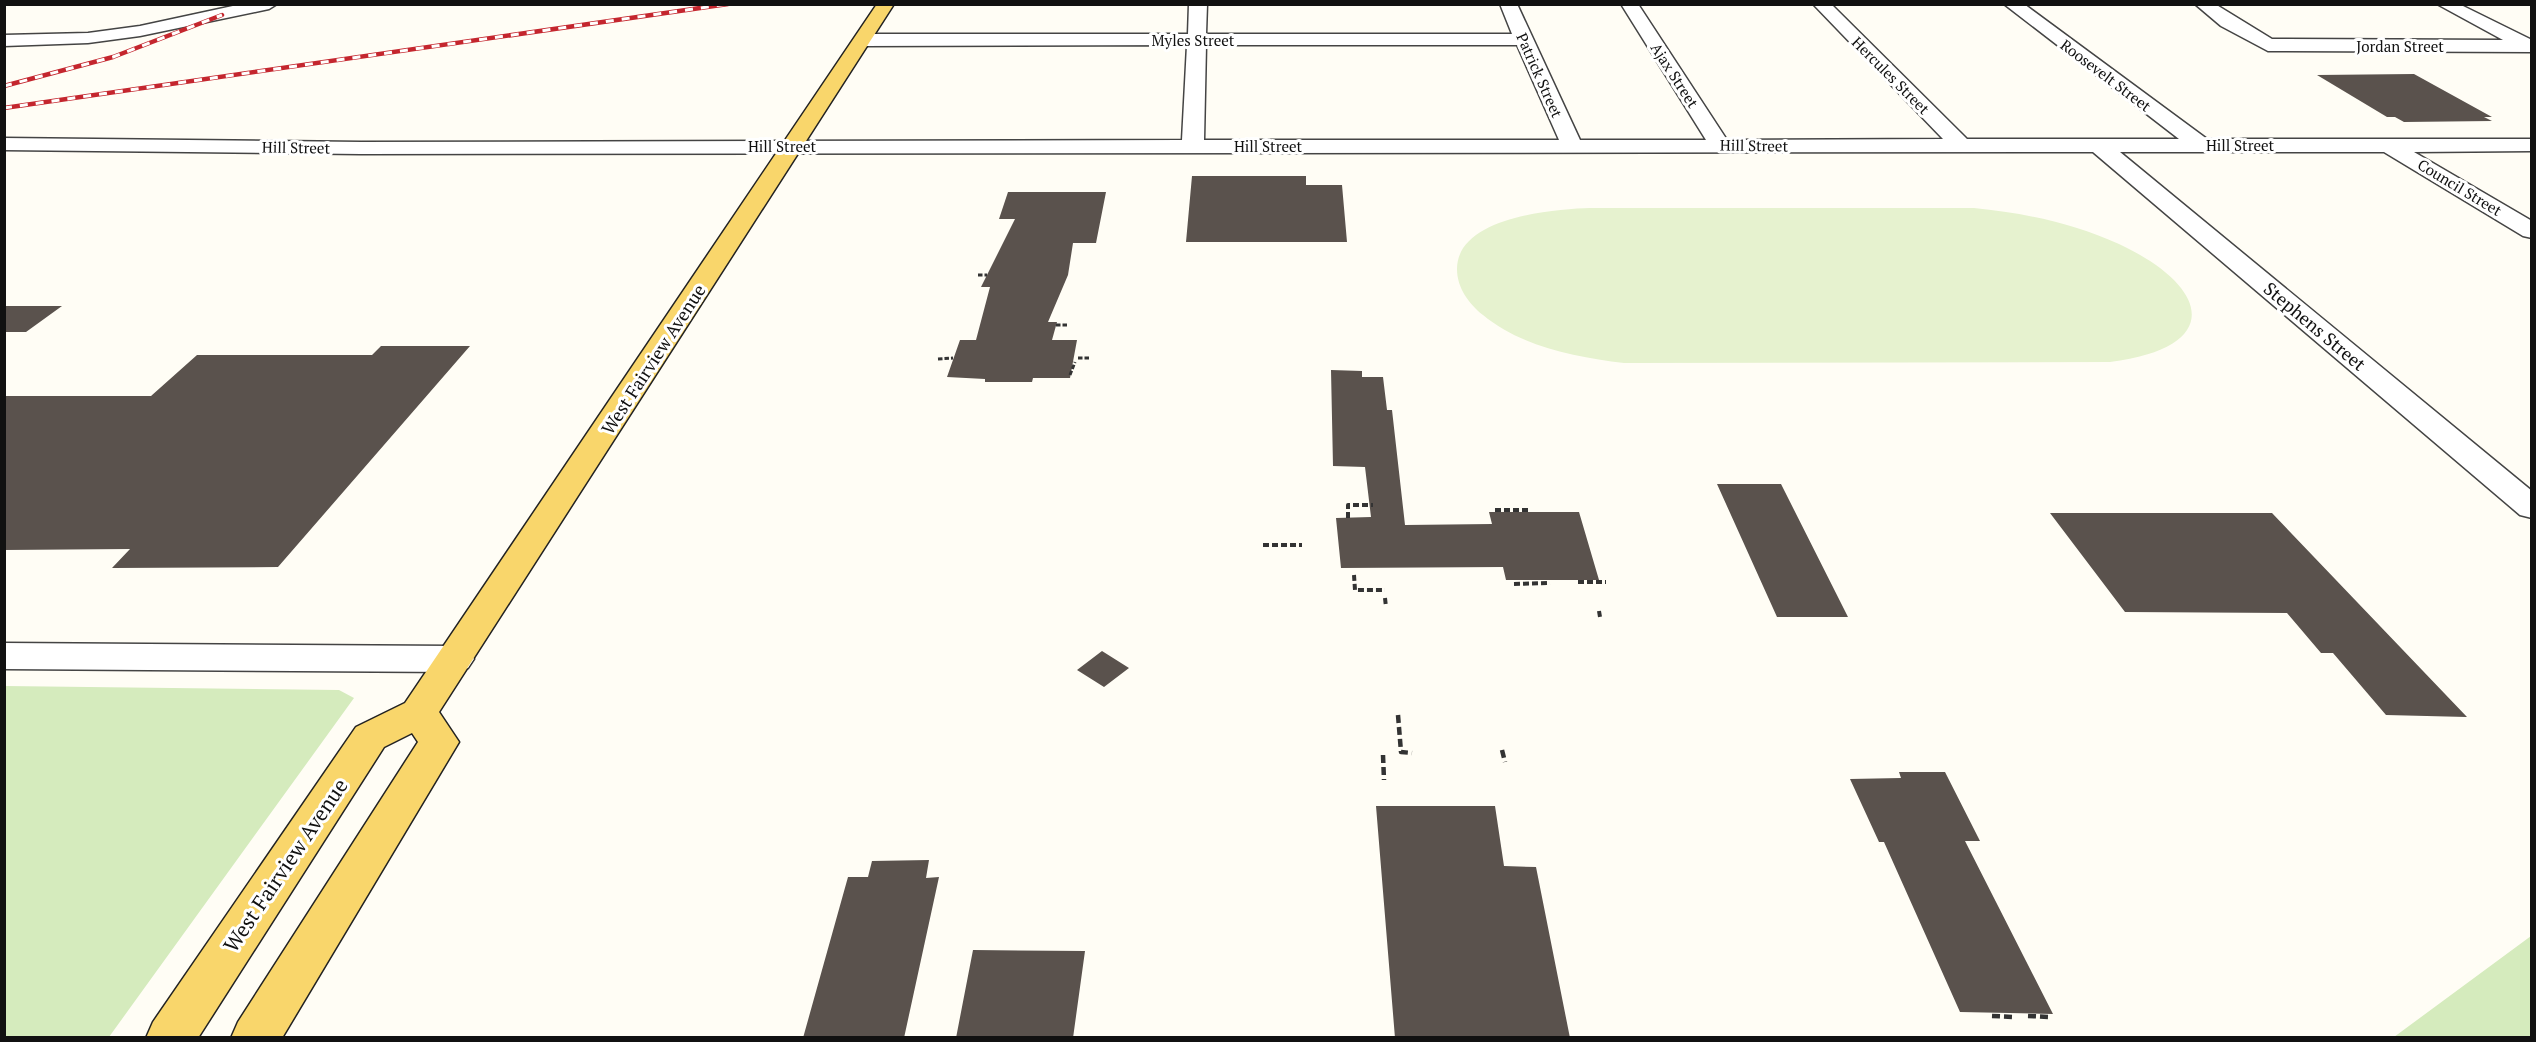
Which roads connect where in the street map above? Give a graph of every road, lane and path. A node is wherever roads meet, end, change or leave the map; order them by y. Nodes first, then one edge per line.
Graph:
1 (269, 4) edge
2 (886, 4) edge
3 (1198, 4) edge
4 (1508, 4) edge
5 (1629, 4) edge
6 (1821, 4) edge
7 (2012, 4) edge
8 (2203, 4) edge
9 (2445, 4) edge
10 (1524, 39) junction
11 (863, 40) junction
12 (1197, 40) junction
13 (4, 41) edge
14 (2531, 47) edge
15 (4, 144) edge
16 (1572, 145) junction
17 (1720, 145) junction
18 (1961, 145) junction
19 (2098, 145) junction
20 (2201, 145) junction
21 (2388, 145) junction
22 (2532, 145) edge
23 (793, 146) junction
24 (1193, 146) junction
25 (2532, 231) edge
26 (978, 275) dead end
27 (987, 275) dead end
28 (1056, 325) dead end
29 (1069, 325) dead end
30 (953, 358) dead end
31 (1078, 358) dead end
32 (1091, 358) dead end
33 (938, 359) dead end
34 (1075, 362) dead end
35 (1070, 375) dead end
36 (1373, 505) dead end
37 (2532, 508) edge
38 (1495, 510) dead end
39 (1530, 510) dead end
40 (1348, 518) dead end
41 (1263, 545) dead end
42 (1302, 545) dead end
43 (1354, 575) dead end
44 (1578, 582) dead end
45 (1606, 582) dead end
46 (1550, 583) dead end
47 (1514, 584) dead end
48 (1384, 590) dead end
49 (1385, 598) dead end
50 (1386, 607) dead end
51 (1599, 611) dead end
52 (1600, 617) dead end
53 (4, 656) edge
54 (455, 659) junction
55 (419, 713) junction
56 (1398, 715) dead end
57 (1502, 750) dead end
58 (1412, 753) dead end
59 (1383, 755) dead end
60 (1505, 762) dead end
61 (1384, 780) dead end
62 (1992, 1016) dead end
63 (2028, 1016) dead end
64 (2014, 1017) dead end
65 (2050, 1017) dead end
66 (170, 1038) edge
67 (255, 1038) edge

1 - 13 street
2 - 11 main road, West Fairview Avenue
3 - 12 street
4 - 10 street, Patrick Street
5 - 17 street, Ajax Street
6 - 18 street, Hercules Street
7 - 20 street, Roosevelt Street
8 - 14 street, Jordan Street
9 - 14 street
10 - 12 street, Myles Street
10 - 16 street, Patrick Street
11 - 12 street, Myles Street
11 - 23 main road, West Fairview Avenue
12 - 24 street
15 - 23 street, Hill Street
16 - 17 street, Hill Street
16 - 24 street, Hill Street
17 - 18 street, Hill Street
18 - 19 street, Hill Street
19 - 20 street, Hill Street
19 - 37 street, Stephens Street
20 - 21 street, Hill Street
21 - 22 street, Hill Street
21 - 25 street, Council Street
23 - 24 street, Hill Street
23 - 54 main road, West Fairview Avenue
26 - 27 path
28 - 29 path
30 - 33 path
31 - 32 path
34 - 35 path
36 - 40 path
38 - 39 path
41 - 42 path
43 - 48 path
44 - 45 path
46 - 47 path
49 - 50 path
51 - 52 path
53 - 54 street
54 - 55 main road, West Fairview Avenue
55 - 66 main road, West Fairview Avenue
55 - 67 main road
56 - 58 path
57 - 60 path
59 - 61 path
62 - 64 path
63 - 65 path

